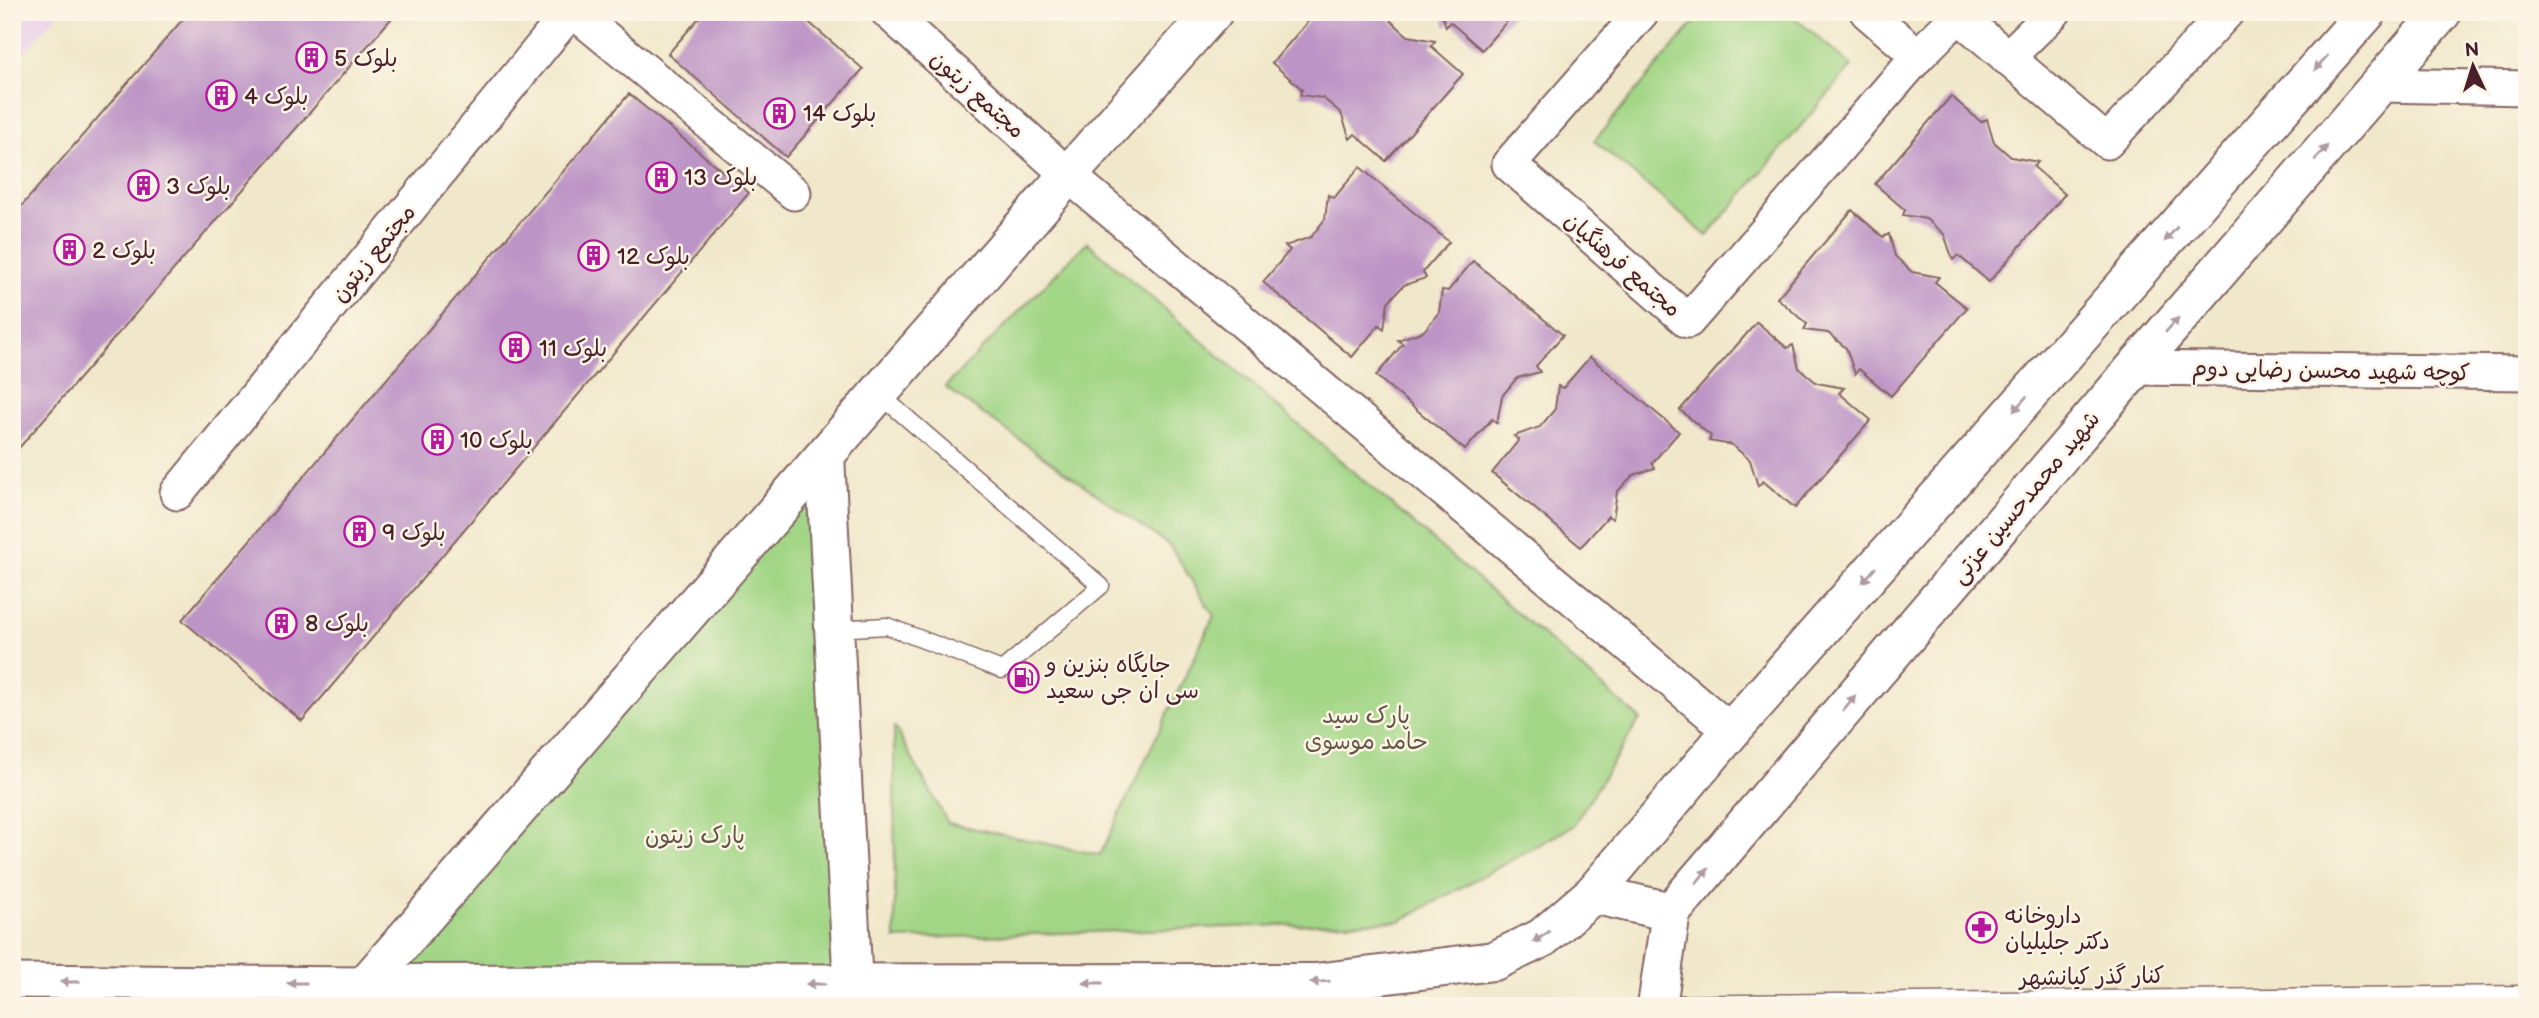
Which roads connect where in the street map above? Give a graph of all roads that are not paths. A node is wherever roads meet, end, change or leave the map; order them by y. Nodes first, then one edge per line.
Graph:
1 (572, 12) edge
2 (888, 12) edge
3 (1213, 12) edge
4 (1642, 12) edge
5 (1867, 12) edge
6 (2054, 12) edge
7 (2227, 12) edge
8 (2367, 12) edge
9 (2442, 12) edge
10 (1958, 13) edge
11 (1918, 56) junction
12 (2007, 58) junction
13 (2381, 85) junction
14 (2527, 88) edge
15 (1068, 175) junction
16 (794, 193) dead end
17 (2135, 368) junction
18 (2527, 373) edge
19 (878, 393) junction
20 (825, 456) junction
21 (177, 493) dead end
22 (834, 629) junction
23 (1731, 731) junction
24 (1593, 894) junction
25 (1671, 912) junction
26 (12, 981) edge
27 (2527, 994) edge
28 (357, 995) edge
29 (854, 995) edge
30 (1657, 1005) edge

1 - 16 street
1 - 21 street, مجتمع زیتون
2 - 15 street, مجتمع زیتون
3 - 15 main road
4 - 11 street, مجتمع فرهنگیان
5 - 11 street
6 - 12 street
7 - 12 street
8 -> 23 main road
9 - 13 main road, شهید محمدحسین عزتی
10 - 11 street, مجتمع فرهنگیان
10 - 12 street
13 - 14 street
17 -> 13 main road, شهید محمدحسین عزتی
15 - 19 main road
15 - 23 street, مجتمع زیتون
17 - 18 street, کوچه شهید محسن رضایی دوم
25 -> 17 main road, شهید محمدحسین عزتی
19 - 20 main road
19 - 22 lane
20 - 22 main road
20 - 28 main road
22 - 29 main road
23 - 24 main road
24 - 25 main road
24 -> 29 main road
25 - 30 main road
28 -> 26 street
27 - 30 lane, کنار گذر کیانشهر
29 -> 28 main road

